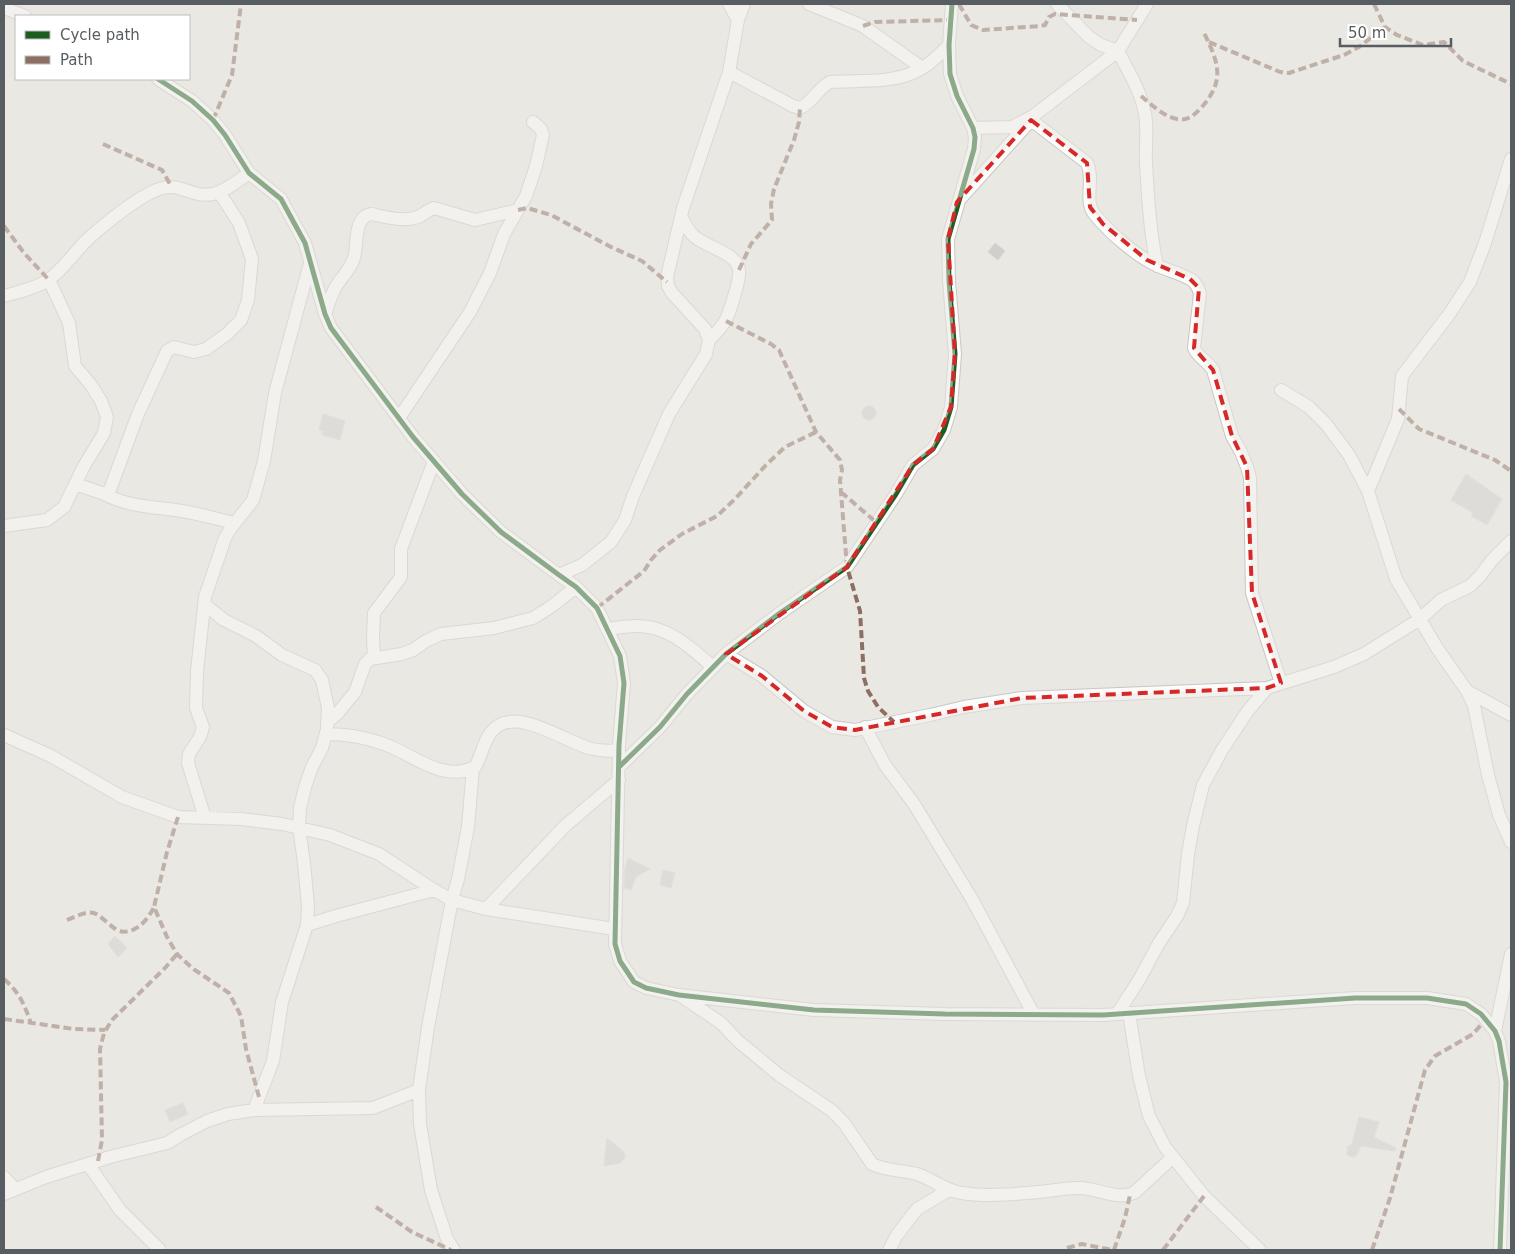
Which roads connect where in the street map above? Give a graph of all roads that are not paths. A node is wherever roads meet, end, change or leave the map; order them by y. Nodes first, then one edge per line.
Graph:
1 (729, 4) edge
2 (744, 4) edge
3 (809, 4) edge
4 (952, 4) edge
5 (1057, 4) edge
6 (1146, 4) edge
7 (4, 8) edge
8 (22, 15) edge
9 (738, 20) junction
10 (949, 45) junction
11 (1118, 50) junction
12 (922, 68) junction
13 (729, 72) junction
14 (160, 80) edge
15 (1032, 118) junction
16 (533, 122) dead end
17 (973, 128) junction
18 (1511, 159) edge
19 (249, 173) junction
20 (219, 192) junction
21 (958, 202) junction
22 (518, 210) junction
23 (682, 216) junction
24 (311, 261) junction
25 (1157, 266) junction
26 (49, 280) junction
27 (4, 296) edge
28 (325, 314) junction
29 (709, 340) junction
30 (1281, 390) dead end
31 (399, 418) junction
32 (434, 461) junction
33 (75, 484) junction
34 (1368, 491) junction
35 (106, 495) junction
36 (235, 523) junction
37 (4, 526) edge
38 (1511, 541) edge
39 (558, 576) junction
40 (576, 586) junction
41 (204, 604) junction
42 (1420, 619) junction
43 (607, 629) junction
44 (726, 654) junction
45 (374, 658) junction
46 (713, 667) junction
47 (1281, 683) junction
48 (1267, 688) junction
49 (1467, 691) junction
50 (1511, 715) edge
51 (327, 728) junction
52 (865, 728) junction
53 (4, 735) edge
54 (619, 750) junction
55 (473, 768) junction
56 (619, 773) junction
57 (205, 818) junction
58 (298, 827) junction
59 (1511, 842) edge
60 (434, 890) junction
61 (452, 900) junction
62 (486, 909) junction
63 (307, 925) junction
64 (614, 929) junction
65 (1511, 954) edge
66 (679, 995) junction
67 (1123, 1014) junction
68 (1034, 1015) junction
69 (1495, 1031) junction
70 (419, 1090) junction
71 (254, 1110) junction
72 (1508, 1118) edge
73 (1173, 1157) junction
74 (88, 1164) junction
75 (4, 1177) edge
76 (949, 1190) junction
77 (9, 1192) edge
78 (155, 1248) edge
79 (454, 1250) edge
80 (889, 1250) edge
81 (1260, 1250) edge
82 (1500, 1250) edge

1 - 9 street
2 - 9 street
3 - 12 street
4 - 10 street
5 - 11 street
6 - 11 street
7 - 8 street
9 - 13 street
10 - 12 street
10 - 17 street
11 - 15 street
11 - 25 street
12 - 13 street
13 - 23 street
14 - 19 street
15 - 17 street
15 - 21 street
15 - 25 street
16 - 22 street
17 - 21 street
18 - 34 street
19 - 20 street
19 - 24 street
20 - 26 street
20 - 35 street
21 - 44 street
22 - 28 street
22 - 31 street
23 - 29 street
23 - 29 street
24 - 28 street
24 - 36 street
25 - 47 street
26 - 27 street
26 - 33 street
28 - 31 street
29 - 39 street
30 - 34 street
31 - 32 street
32 - 39 street
32 - 45 street
33 - 35 street
33 - 37 street
34 - 42 street
35 - 36 street
36 - 41 street
38 - 42 street
39 - 40 street
40 - 43 street
40 - 45 street
41 - 51 street
41 - 57 street
42 - 47 street
42 - 49 street
43 - 46 street
43 - 54 street
44 - 46 street
44 - 52 street
45 - 51 street
46 - 56 street
47 - 48 street
48 - 52 street
48 - 67 street
49 - 50 street
49 - 59 street
51 - 55 street
51 - 58 street
52 - 68 street
53 - 57 street
54 - 55 street
54 - 56 street
55 - 61 street
56 - 62 street
56 - 64 street
57 - 58 street
58 - 60 street
58 - 63 street
60 - 61 street
60 - 63 street
61 - 62 street
61 - 70 street
62 - 64 street
63 - 71 street
64 - 66 street
65 - 69 street
66 - 68 street
66 - 76 street
67 - 68 street
67 - 69 street
67 - 73 street
69 - 72 street
70 - 71 street
70 - 79 street
71 - 74 street
72 - 82 street
73 - 76 street
73 - 81 street
74 - 77 street
74 - 78 street
75 - 77 street
76 - 80 street

